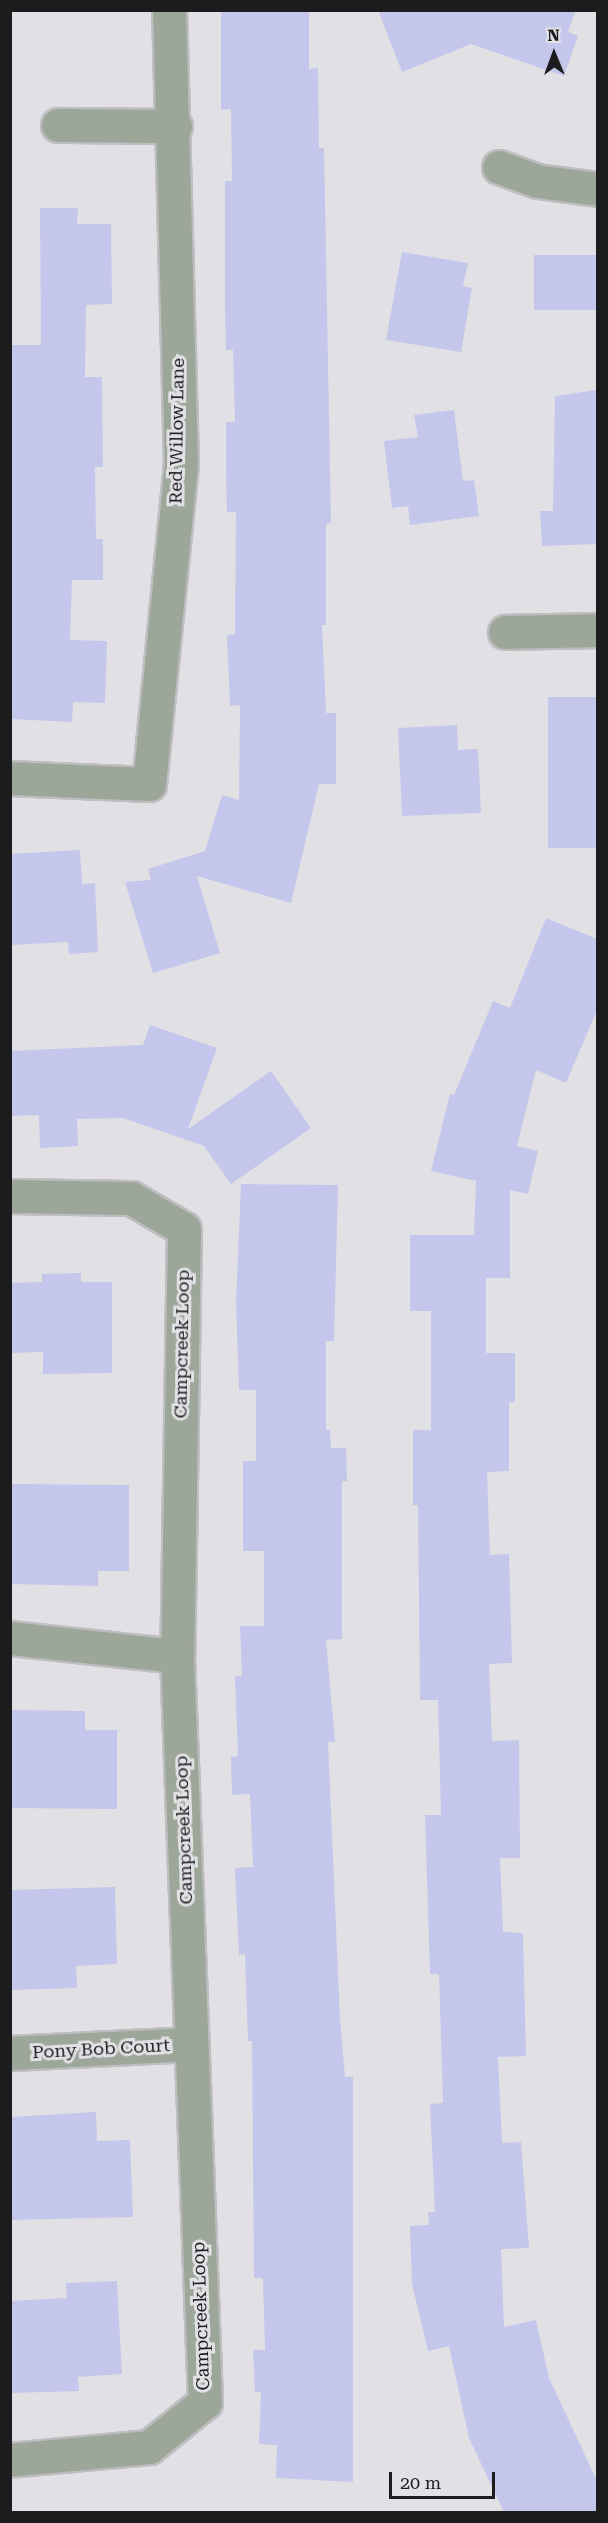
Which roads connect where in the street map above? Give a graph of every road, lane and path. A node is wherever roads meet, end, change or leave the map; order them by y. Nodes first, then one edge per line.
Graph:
1 (169, 10) edge
2 (58, 125) dead end
3 (175, 126) junction
4 (499, 167) dead end
5 (597, 189) edge
6 (597, 630) edge
7 (505, 632) dead end
8 (10, 778) edge
9 (10, 1196) edge
10 (10, 1638) edge
11 (177, 1656) junction
12 (191, 2044) junction
13 (10, 2053) edge
14 (10, 2460) edge

1 - 3 street, Red Willow Lane
2 - 3 street
3 - 8 street, Red Willow Lane
4 - 5 street
6 - 7 street
9 - 11 street, Campcreek Loop
10 - 11 street
11 - 12 street, Campcreek Loop
12 - 13 street, Pony Bob Court
12 - 14 street, Campcreek Loop

